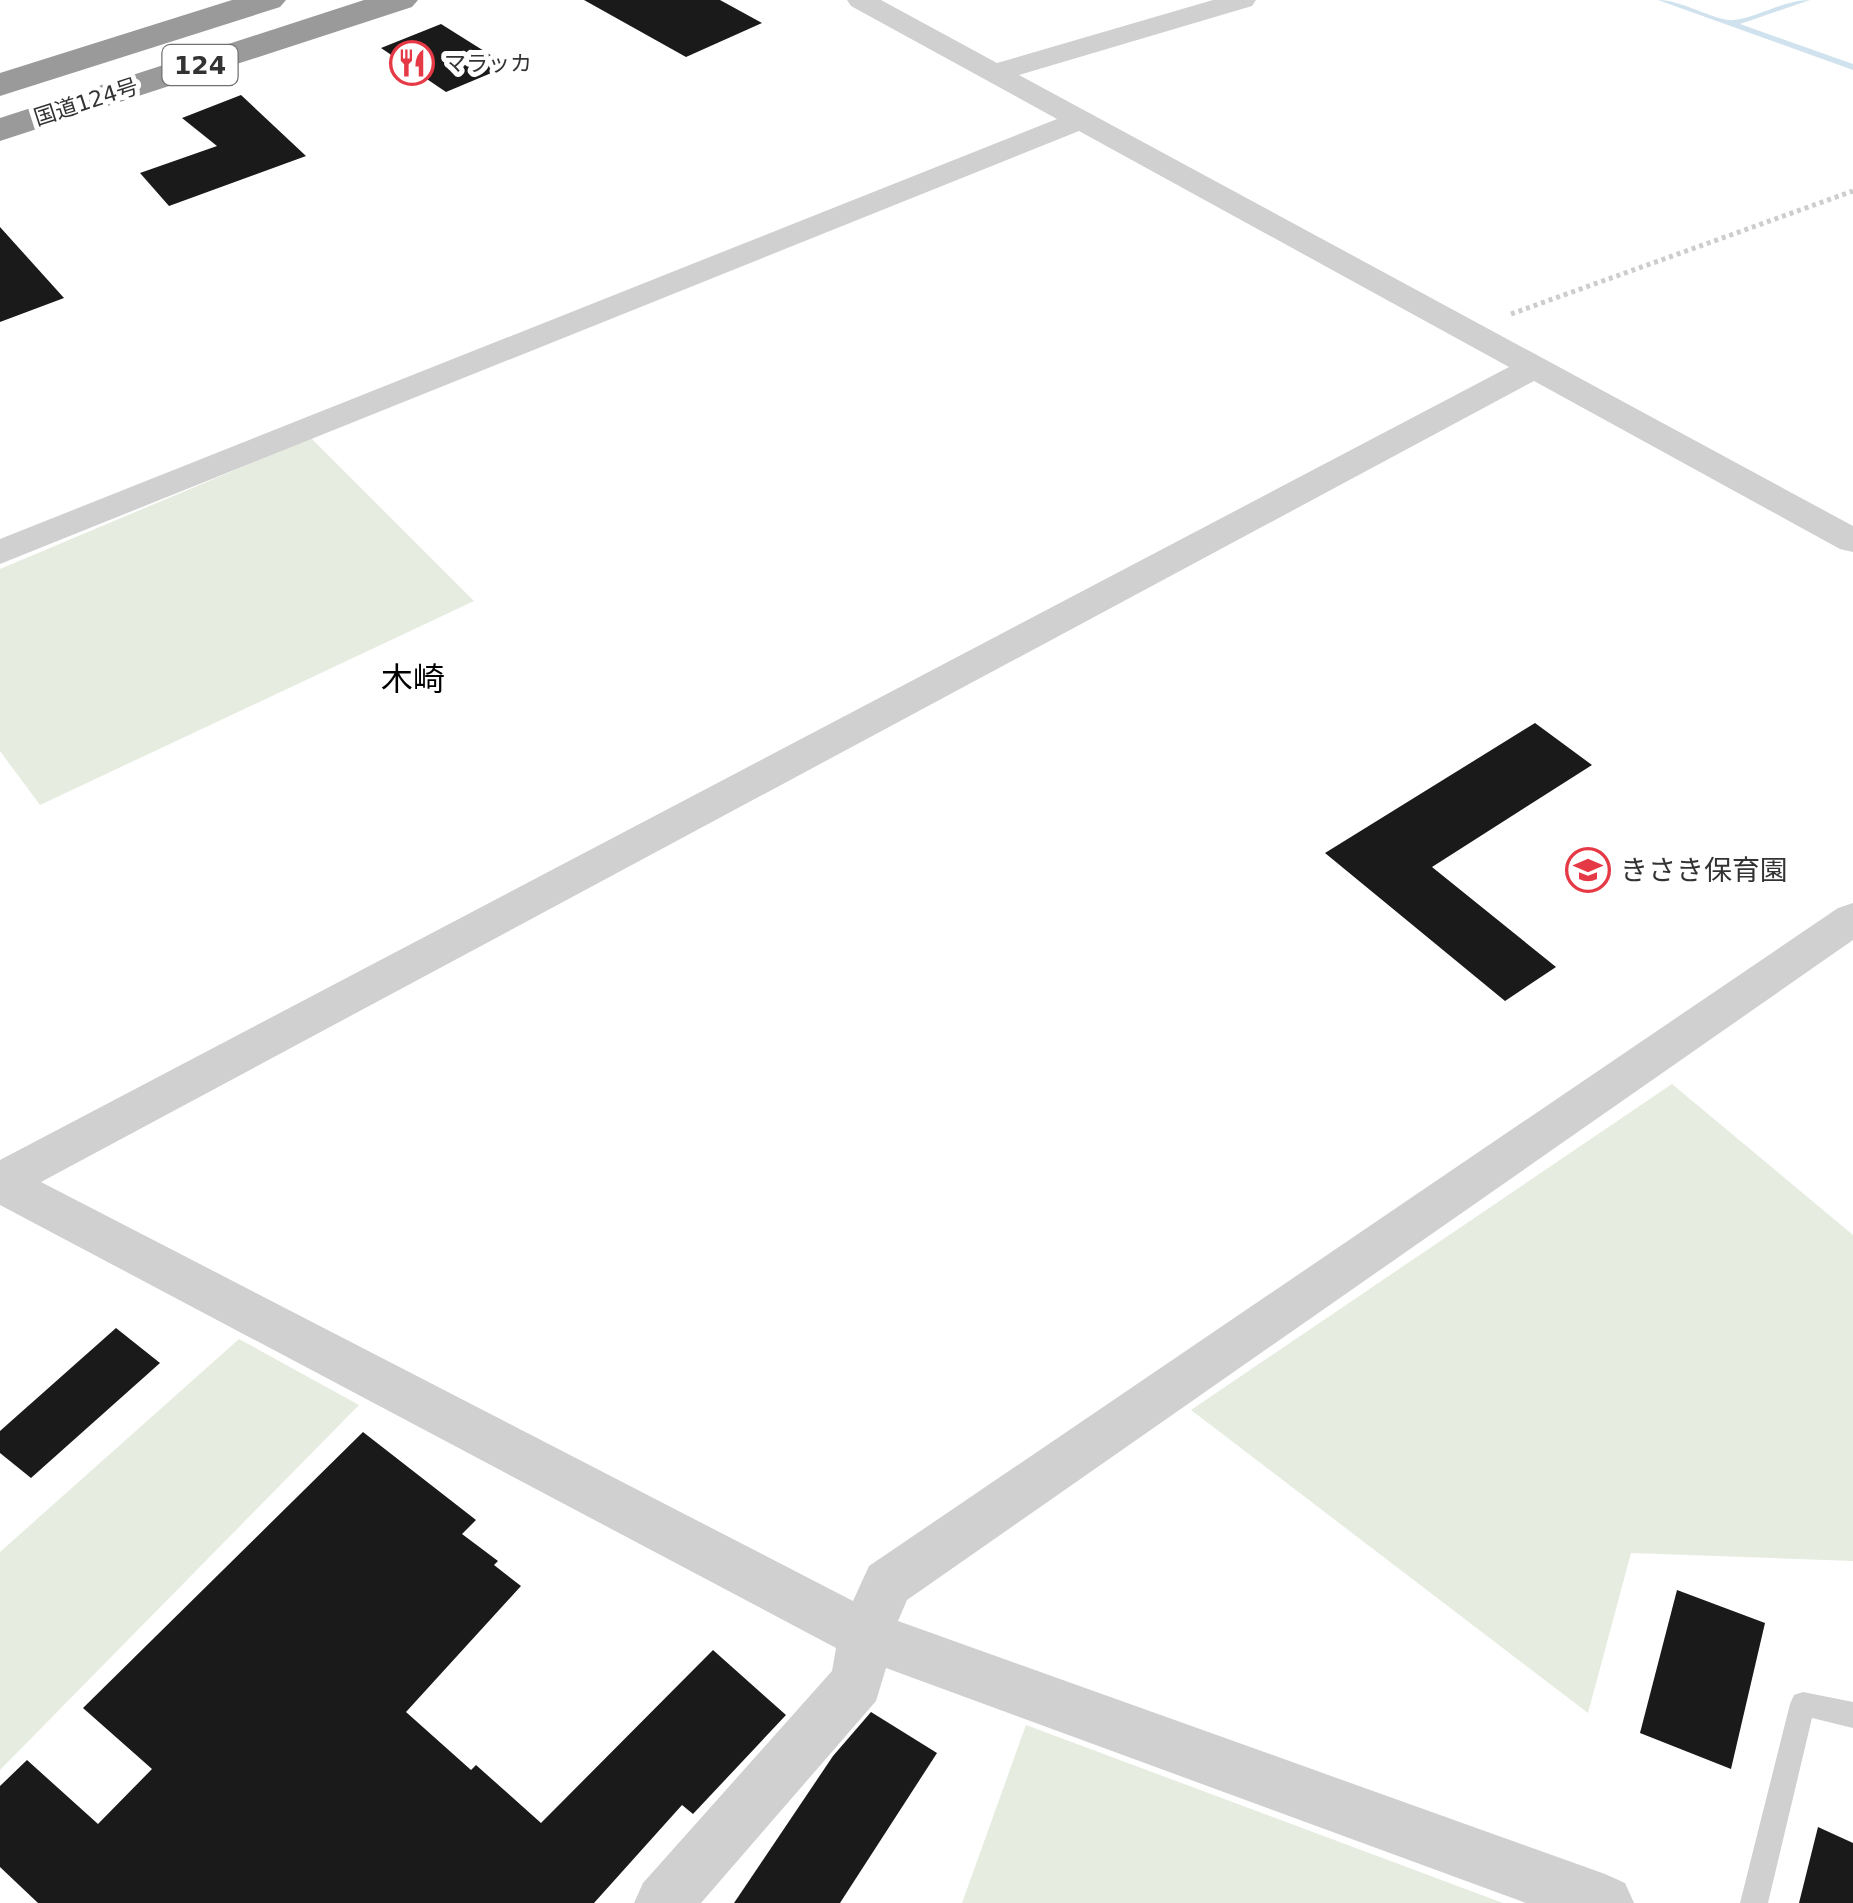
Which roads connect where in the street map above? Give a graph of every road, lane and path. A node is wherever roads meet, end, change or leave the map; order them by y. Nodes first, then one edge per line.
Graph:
1 (268, 0) edge
2 (400, 0) edge
3 (861, 0) edge
4 (1242, 0) edge
5 (997, 72) junction
6 (0, 85) edge
7 (1080, 120) junction
8 (0, 130) edge
9 (1853, 190) edge
10 (1471, 330) junction
11 (1536, 366) junction
12 (1853, 541) edge
13 (0, 552) edge
14 (1853, 919) edge
15 (0, 1183) edge
16 (865, 1634) junction
17 (1853, 1715) edge
18 (663, 1903) edge
19 (1605, 1903) edge
20 (1754, 1903) edge

1 - 6 highway, 国道124号 / 124
2 - 8 highway, 国道124号 / 124
3 - 5 street
4 - 5 street
5 - 7 street
7 - 10 street
7 - 13 street
9 - 10 path
10 - 11 street
11 - 12 street
11 - 15 street
14 - 16 street
15 - 16 street
16 - 18 street
16 - 19 street
17 - 20 lane

